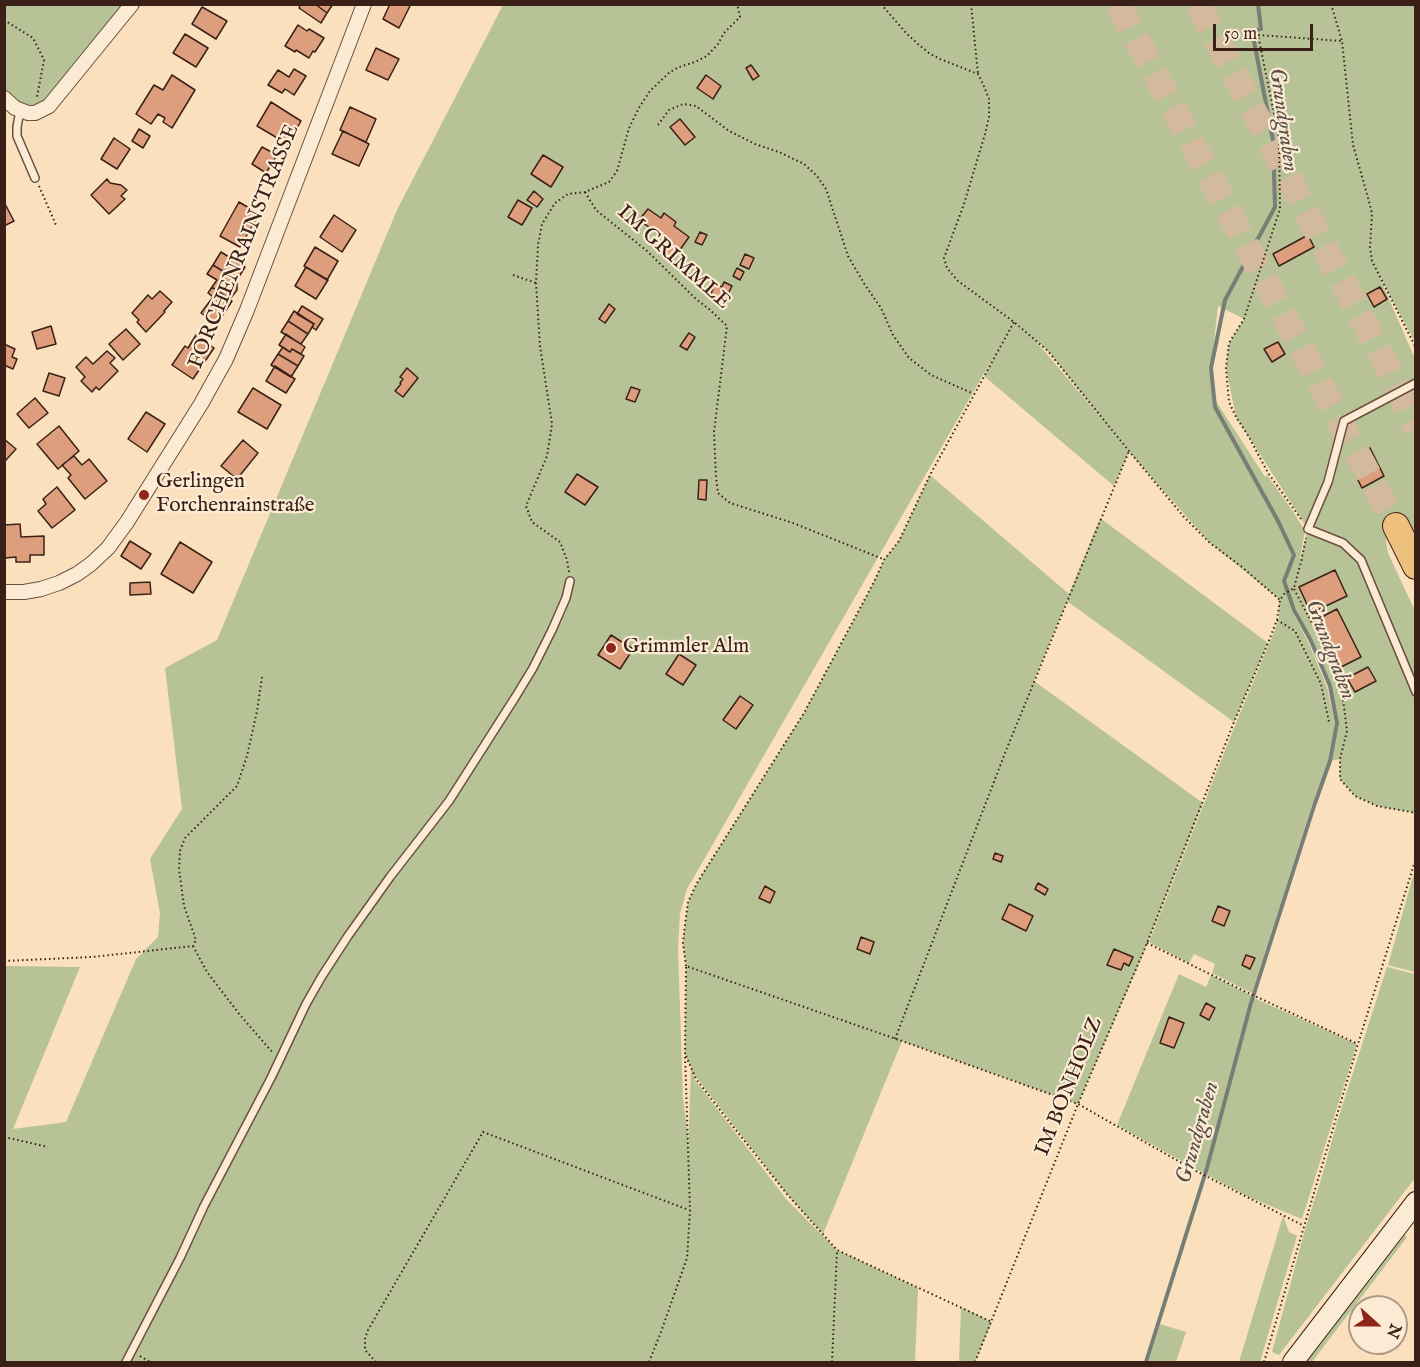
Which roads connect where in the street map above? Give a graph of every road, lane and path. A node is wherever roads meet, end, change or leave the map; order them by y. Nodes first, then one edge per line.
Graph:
1 (132, 4) edge
2 (364, 4) edge
3 (737, 4) edge
4 (881, 4) edge
5 (971, 4) edge
6 (1331, 4) edge
7 (4, 20) edge
8 (1342, 41) junction
9 (978, 74) junction
10 (4, 98) edge
11 (29, 112) junction
12 (658, 125) dead end
13 (35, 178) joint
14 (585, 192) junction
15 (56, 225) dead end
16 (513, 276) dead end
17 (536, 283) junction
18 (1014, 321) junction
19 (1416, 348) edge
20 (1416, 383) edge
21 (974, 394) junction
22 (1129, 452) junction
23 (1395, 526) tunnel mouth
24 (1308, 530) junction
25 (884, 560) junction
26 (1416, 566) edge
27 (570, 581) joint
28 (1294, 588) junction
29 (4, 592) edge
30 (1280, 600) junction
31 (1277, 620) junction
32 (262, 677) dead end
33 (1416, 692) edge
34 (1329, 722) dead end
35 (1416, 813) edge
36 (1416, 858) edge
37 (1147, 943) junction
38 (193, 946) junction
39 (4, 961) edge
40 (686, 966) junction
41 (895, 1039) junction
42 (1358, 1044) junction
43 (685, 1054) junction
44 (279, 1059) junction
45 (1078, 1104) junction
46 (4, 1137) edge
47 (48, 1147) dead end
48 (1416, 1202) edge
49 (690, 1210) junction
50 (1304, 1226) junction
51 (837, 1250) junction
52 (992, 1322) junction
53 (133, 1351) junction
54 (126, 1362) edge
55 (150, 1362) edge
56 (375, 1362) edge
57 (649, 1362) edge
58 (832, 1362) edge
59 (975, 1362) edge
60 (1264, 1362) edge
61 (1293, 1362) edge

1 - 11 street
2 - 29 street, FORCHENRAINSTRASSE
3 - 14 path, IM GRIMMLE
4 - 9 path
5 - 9 path
6 - 8 path
7 - 11 path
8 - 19 path
8 - 24 path
9 - 18 path
10 - 11 street
11 - 13 lane
12 - 21 path
13 - 15 path
14 - 17 path, IM GRIMMLE
14 - 25 path, IM GRIMMLE
16 - 17 path
17 - 27 path, IM GRIMMLE
18 - 21 path
18 - 22 path
20 - 24 lane
21 - 25 path
22 - 30 path
22 - 41 path
23 - 26 highway
24 - 28 path
24 - 33 lane
25 - 40 path
27 - 44 lane
28 - 30 path
28 - 35 path
30 - 31 path, IM BONHOLZ
31 - 34 path
31 - 37 path, IM BONHOLZ
32 - 38 path
36 - 42 path
37 - 42 path
37 - 45 path, IM BONHOLZ
38 - 39 path
38 - 44 path
40 - 41 path
40 - 43 path
41 - 45 path
42 - 50 path
43 - 49 path
43 - 51 path
44 - 53 lane
45 - 50 path
45 - 52 path, IM BONHOLZ
46 - 47 path
48 - 61 main road
49 - 56 path
49 - 57 path
50 - 60 path
51 - 52 path
51 - 58 path
52 - 59 path, IM BONHOLZ
53 - 54 lane
53 - 55 path

